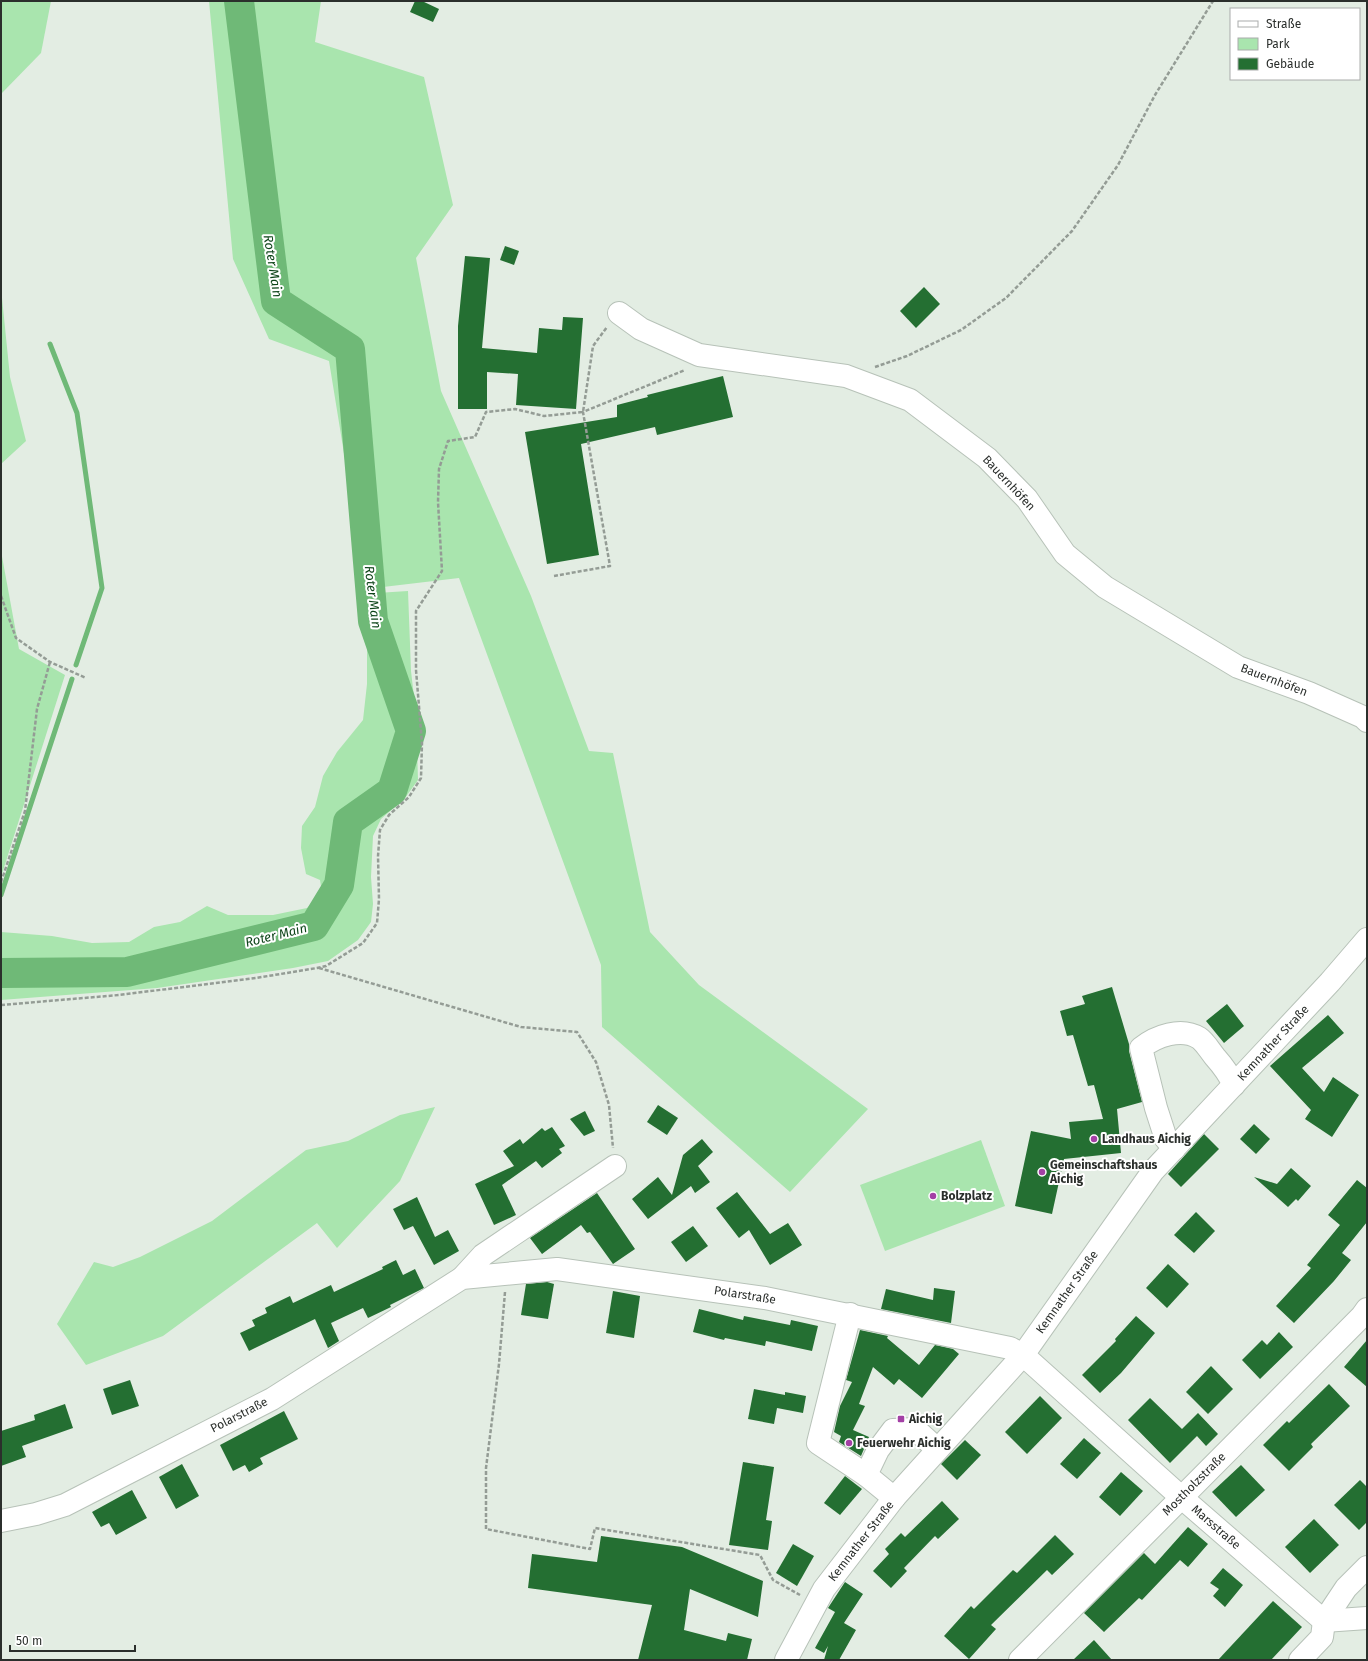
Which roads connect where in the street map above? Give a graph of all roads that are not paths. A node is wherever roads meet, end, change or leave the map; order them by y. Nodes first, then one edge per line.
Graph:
1 (620, 313) road end
2 (1367, 721) edge
3 (1367, 939) edge
4 (1234, 1086) junction
5 (1174, 1149) junction
6 (615, 1166) road end
7 (462, 1278) junction
8 (1367, 1309) edge
9 (850, 1314) junction
10 (1023, 1355) junction
11 (937, 1449) junction
12 (866, 1475) junction
13 (1181, 1497) junction
14 (894, 1498) junction
15 (1, 1521) edge
16 (1367, 1567) edge
17 (1367, 1618) edge
18 (1324, 1621) junction
19 (786, 1660) edge
20 (1020, 1660) edge
21 (1300, 1660) edge

1 - 2 street, Bauernhöfen
3 - 4 street, Kemnather Straße
4 - 5 street, Kemnather Straße
4 - 5 street
5 - 10 street, Kemnather Straße
6 - 7 street, Polarstraße
7 - 9 street, Polarstraße
7 - 15 street, Polarstraße
8 - 13 street, Mostholzstraße
9 - 10 street, Polarstraße
9 - 12 street
10 - 11 street, Kemnather Straße
10 - 13 street, Marsstraße
11 - 12 street
11 - 14 street, Kemnather Straße
12 - 14 street
13 - 18 street, Marsstraße
13 - 20 street, Mostholzstraße
14 - 19 street, Kemnather Straße
16 - 18 street
17 - 18 street
18 - 21 street

